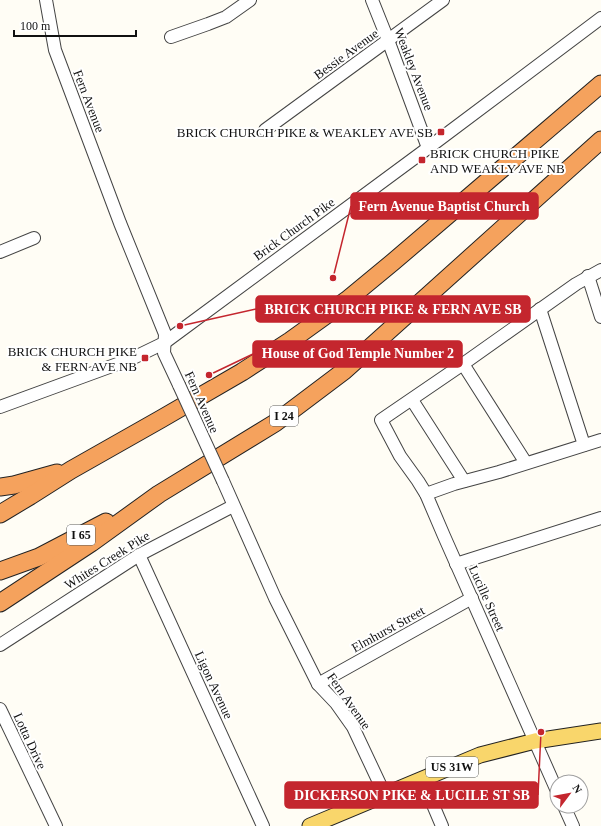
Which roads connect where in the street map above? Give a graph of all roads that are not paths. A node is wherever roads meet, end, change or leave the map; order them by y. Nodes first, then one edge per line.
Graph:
1 (46, 0) edge
2 (250, 0) edge
3 (372, 0) edge
4 (443, 0) edge
5 (601, 18) edge
6 (171, 37) dead end
7 (388, 40) junction
8 (601, 84) edge
9 (265, 130) dead end
10 (601, 140) edge
11 (428, 148) junction
12 (34, 238) dead end
13 (0, 252) edge
14 (601, 270) edge
15 (588, 276) junction
16 (540, 309) junction
17 (601, 317) edge
18 (164, 343) junction
19 (463, 364) junction
20 (412, 400) junction
21 (0, 406) edge
22 (601, 440) edge
23 (584, 445) junction
24 (526, 463) junction
25 (71, 470) junction
26 (464, 481) junction
27 (0, 487) edge
28 (159, 494) junction
29 (426, 494) junction
30 (233, 506) junction
31 (0, 514) edge
32 (601, 518) edge
33 (139, 555) junction
34 (456, 564) junction
35 (0, 571) edge
36 (472, 598) junction
37 (0, 603) edge
38 (0, 645) edge
39 (318, 684) junction
40 (0, 709) edge
41 (601, 731) edge
42 (535, 741) junction
43 (550, 774) edge
44 (422, 779) junction
45 (385, 795) junction
46 (567, 814) edge
47 (56, 826) edge
48 (264, 826) edge
49 (310, 826) edge
50 (442, 826) edge
51 (572, 826) edge

1 - 18 street, Fern Avenue
2 - 6 street
3 - 7 street, Weakley Avenue
4 - 7 street, Bessie Avenue
5 - 11 street, Brick Church Pike
7 - 9 street, Bessie Avenue
7 - 11 street, Weakley Avenue
8 - 25 highway
10 - 28 highway, I 24
11 - 18 street, Brick Church Pike
12 - 13 street
14 - 15 street
15 - 16 street
15 - 17 street
16 - 19 street
16 - 23 street
18 - 21 street, Brick Church Pike
18 - 30 street, Fern Avenue, bridge
19 - 20 street
19 - 24 street
20 - 26 street
20 - 29 street, Lucille Street
22 - 23 street
23 - 24 street
24 - 26 street
25 - 27 highway
25 - 31 highway
26 - 29 street
28 - 35 highway, I 65
28 - 37 highway, I 24
29 - 34 street, Lucille Street
30 - 33 street, Whites Creek Pike
30 - 39 street, Fern Avenue
32 - 34 street
33 - 38 street, Whites Creek Pike
33 - 48 street, Ligon Avenue
34 - 36 street, Lucille Street
36 - 39 street, Elmhurst Street
36 - 42 street, Lucille Street
39 - 45 street, Fern Avenue
40 - 47 street, Lotta Drive
41 - 42 main road, US 31W
42 - 43 street, Lucille Street
42 - 44 main road, US 31W
44 - 45 main road, US 31W
44 - 50 street
45 - 49 main road, US 31W
46 - 51 street

